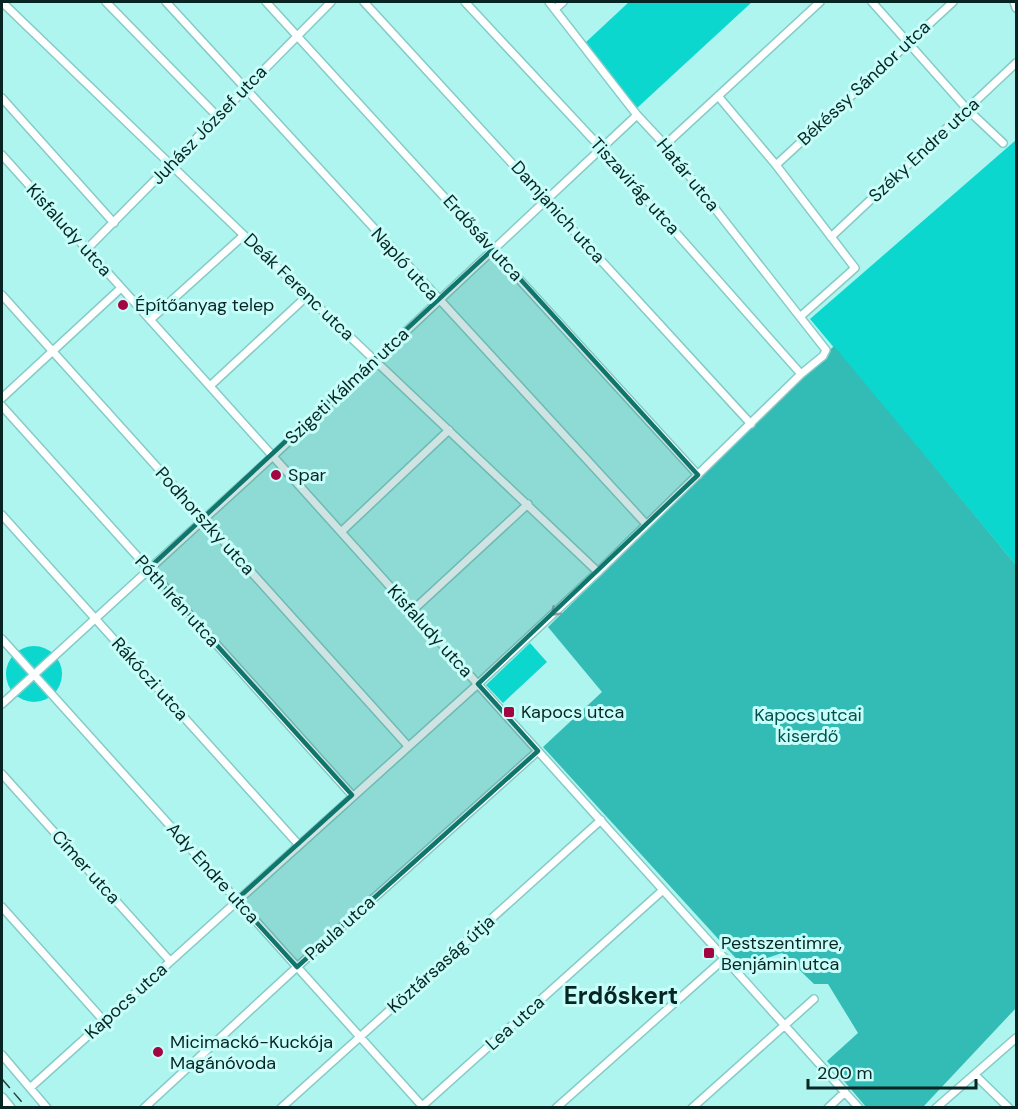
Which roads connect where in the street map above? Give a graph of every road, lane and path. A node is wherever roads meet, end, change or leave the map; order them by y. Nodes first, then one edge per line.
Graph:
1 (2, 2) edge
2 (106, 2) edge
3 (166, 2) edge
4 (266, 2) edge
5 (331, 2) edge
6 (364, 2) edge
7 (465, 2) edge
8 (549, 2) edge
9 (563, 2) edge
10 (820, 2) edge
11 (872, 2) edge
12 (952, 2) edge
13 (1014, 2) edge
14 (1017, 8) edge
15 (555, 9) junction
16 (297, 35) junction
17 (908, 42) junction
18 (1017, 63) edge
19 (245, 88) junction
20 (718, 96) junction
21 (2, 98) edge
22 (967, 109) junction
23 (637, 115) junction
24 (217, 116) junction
25 (1003, 143) dead end
26 (665, 145) junction
27 (601, 148) junction
28 (2, 155) edge
29 (170, 165) junction
30 (776, 165) junction
31 (547, 199) junction
32 (114, 223) junction
33 (244, 235) junction
34 (831, 237) junction
35 (87, 249) junction
36 (493, 249) junction
37 (121, 288) junction
38 (2, 295) edge
39 (307, 296) junction
40 (438, 300) junction
41 (801, 316) junction
42 (150, 320) junction
43 (826, 350) joint
44 (52, 351) junction
45 (374, 360) junction
46 (801, 374) junction
47 (210, 386) junction
48 (2, 398) edge
49 (2, 406) edge
50 (751, 423) junction
51 (449, 430) junction
52 (272, 456) junction
53 (698, 475) junction
54 (528, 504) junction
55 (2, 515) edge
56 (202, 518) junction
57 (646, 524) junction
58 (341, 532) junction
59 (148, 569) junction
60 (598, 572) junction
61 (412, 611) junction
62 (95, 618) junction
63 (2, 639) edge
64 (33, 674) junction
65 (478, 684) junction
66 (2, 704) edge
67 (408, 746) junction
68 (538, 751) junction
69 (2, 774) edge
70 (352, 795) junction
71 (601, 820) junction
72 (298, 844) junction
73 (663, 890) junction
74 (236, 900) junction
75 (2, 907) edge
76 (724, 958) junction
77 (170, 961) junction
78 (297, 967) junction
79 (814, 999) dead end
80 (104, 1022) junction
81 (784, 1025) junction
82 (359, 1037) junction
83 (1017, 1038) edge
84 (2, 1055) edge
85 (975, 1075) junction
86 (30, 1088) junction
87 (845, 1092) junction
88 (2, 1098) edge
89 (10, 1107) edge
90 (47, 1107) edge
91 (144, 1107) edge
92 (281, 1107) edge
93 (422, 1107) edge
94 (556, 1107) edge
95 (692, 1107) edge
96 (828, 1107) edge
97 (859, 1107) edge
98 (936, 1107) edge
99 (1010, 1107) edge

1 - 29 street, Deák Ferenc utca
2 - 24 street
3 - 19 street, Napló utca
4 - 16 street, Erdősáv utca
5 - 16 street, Juhász József utca
6 - 31 street, Damjanich utca
7 - 27 street, Tiszavirág utca
8 - 15 street, Határ utca
9 - 15 street
10 - 20 street
11 - 17 street
12 - 17 street, Békéssy Sándor utca
13 - 14 street
15 - 23 street, Határ utca
16 - 19 street, Juhász József utca
16 - 36 street, Erdősáv utca
17 - 22 street
17 - 30 street, Békéssy Sándor utca
18 - 22 street, Széky Endre utca
19 - 24 street, Juhász József utca
19 - 40 street, Napló utca
20 - 26 street
20 - 30 street
21 - 32 street
22 - 25 street
22 - 34 street, Széky Endre utca
23 - 26 street, Határ utca
23 - 27 street, Szigeti Kálmán utca
24 - 29 street, Juhász József utca
26 - 41 street, Határ utca
27 - 31 street, Szigeti Kálmán utca
27 - 46 street, Tiszavirág utca
28 - 35 street, Kisfaludy utca
29 - 32 street, Juhász József utca
29 - 33 street, Deák Ferenc utca
30 - 34 street
31 - 36 street, Szigeti Kálmán utca
31 - 50 street, Damjanich utca
32 - 35 street, Juhász József utca
33 - 39 street, Deák Ferenc utca
33 - 42 street
34 - 41 street
35 - 37 street, Kisfaludy utca
36 - 40 street, Szigeti Kálmán utca
36 - 53 street, Erdősáv utca
37 - 42 street, Kisfaludy utca
37 - 44 street
38 - 44 street, Podhorszky utca
39 - 45 street, Deák Ferenc utca
39 - 47 street
40 - 45 street, Szigeti Kálmán utca
40 - 57 street, Napló utca
41 - 43 street, Határ utca
42 - 47 street, Kisfaludy utca
43 - 46 street, Kapocs utca
44 - 48 street
44 - 56 street, Podhorszky utca
45 - 51 street, Deák Ferenc utca
45 - 52 street, Szigeti Kálmán utca
46 - 50 street, Kapocs utca
47 - 52 street, Kisfaludy utca
49 - 59 street, Póth Irén utca
50 - 53 street, Kapocs utca
51 - 54 street, Deák Ferenc utca
51 - 58 street
52 - 56 street, Szigeti Kálmán utca
52 - 58 street, Kisfaludy utca
53 - 57 street, Kapocs utca
54 - 60 street, Deák Ferenc utca
54 - 61 street
55 - 62 street, Rákóczi utca
56 - 59 street, Szigeti Kálmán utca
56 - 67 street, Podhorszky utca
57 - 60 street, Kapocs utca
58 - 61 street, Kisfaludy utca
59 - 62 street, Szigeti Kálmán utca
59 - 70 street, Póth Irén utca
60 -> 65 street, Kapocs utca
61 - 65 street, Kisfaludy utca
62 - 64 street, Szigeti Kálmán utca
62 - 72 street, Rákóczi utca
63 - 64 street, Ady Endre utca
64 - 66 street, Szigeti Kálmán utca
64 - 74 street, Ady Endre utca
65 - 67 street, Kapocs utca
65 - 68 street, Kisfaludy utca
67 - 70 street, Kapocs utca
68 - 71 street, Kisfaludy utca
68 - 78 street, Paula utca
69 - 77 street, Címer utca
70 - 72 street, Kapocs utca
71 - 73 street, Kisfaludy utca
71 - 82 street, Köztársaság útja
72 - 74 street, Kapocs utca
73 - 76 street, Kisfaludy utca
73 - 93 street, Lea utca
74 - 77 street, Kapocs utca
74 - 78 street, Ady Endre utca
75 - 80 street
76 - 81 street, Kisfaludy utca
76 - 94 street
77 - 80 street, Kapocs utca
78 - 82 street, Ady Endre utca
78 - 91 street, Paula utca
79 - 81 street
80 - 86 street, Kapocs utca
81 - 87 street, Kisfaludy utca
81 - 95 street
82 - 92 street, Köztársaság útja
82 - 93 street, Ady Endre utca
83 - 85 street
84 - 86 street
85 - 98 street
85 - 99 street
86 - 90 street
87 - 96 street
87 - 97 street, Kisfaludy utca
88 - 89 main road

